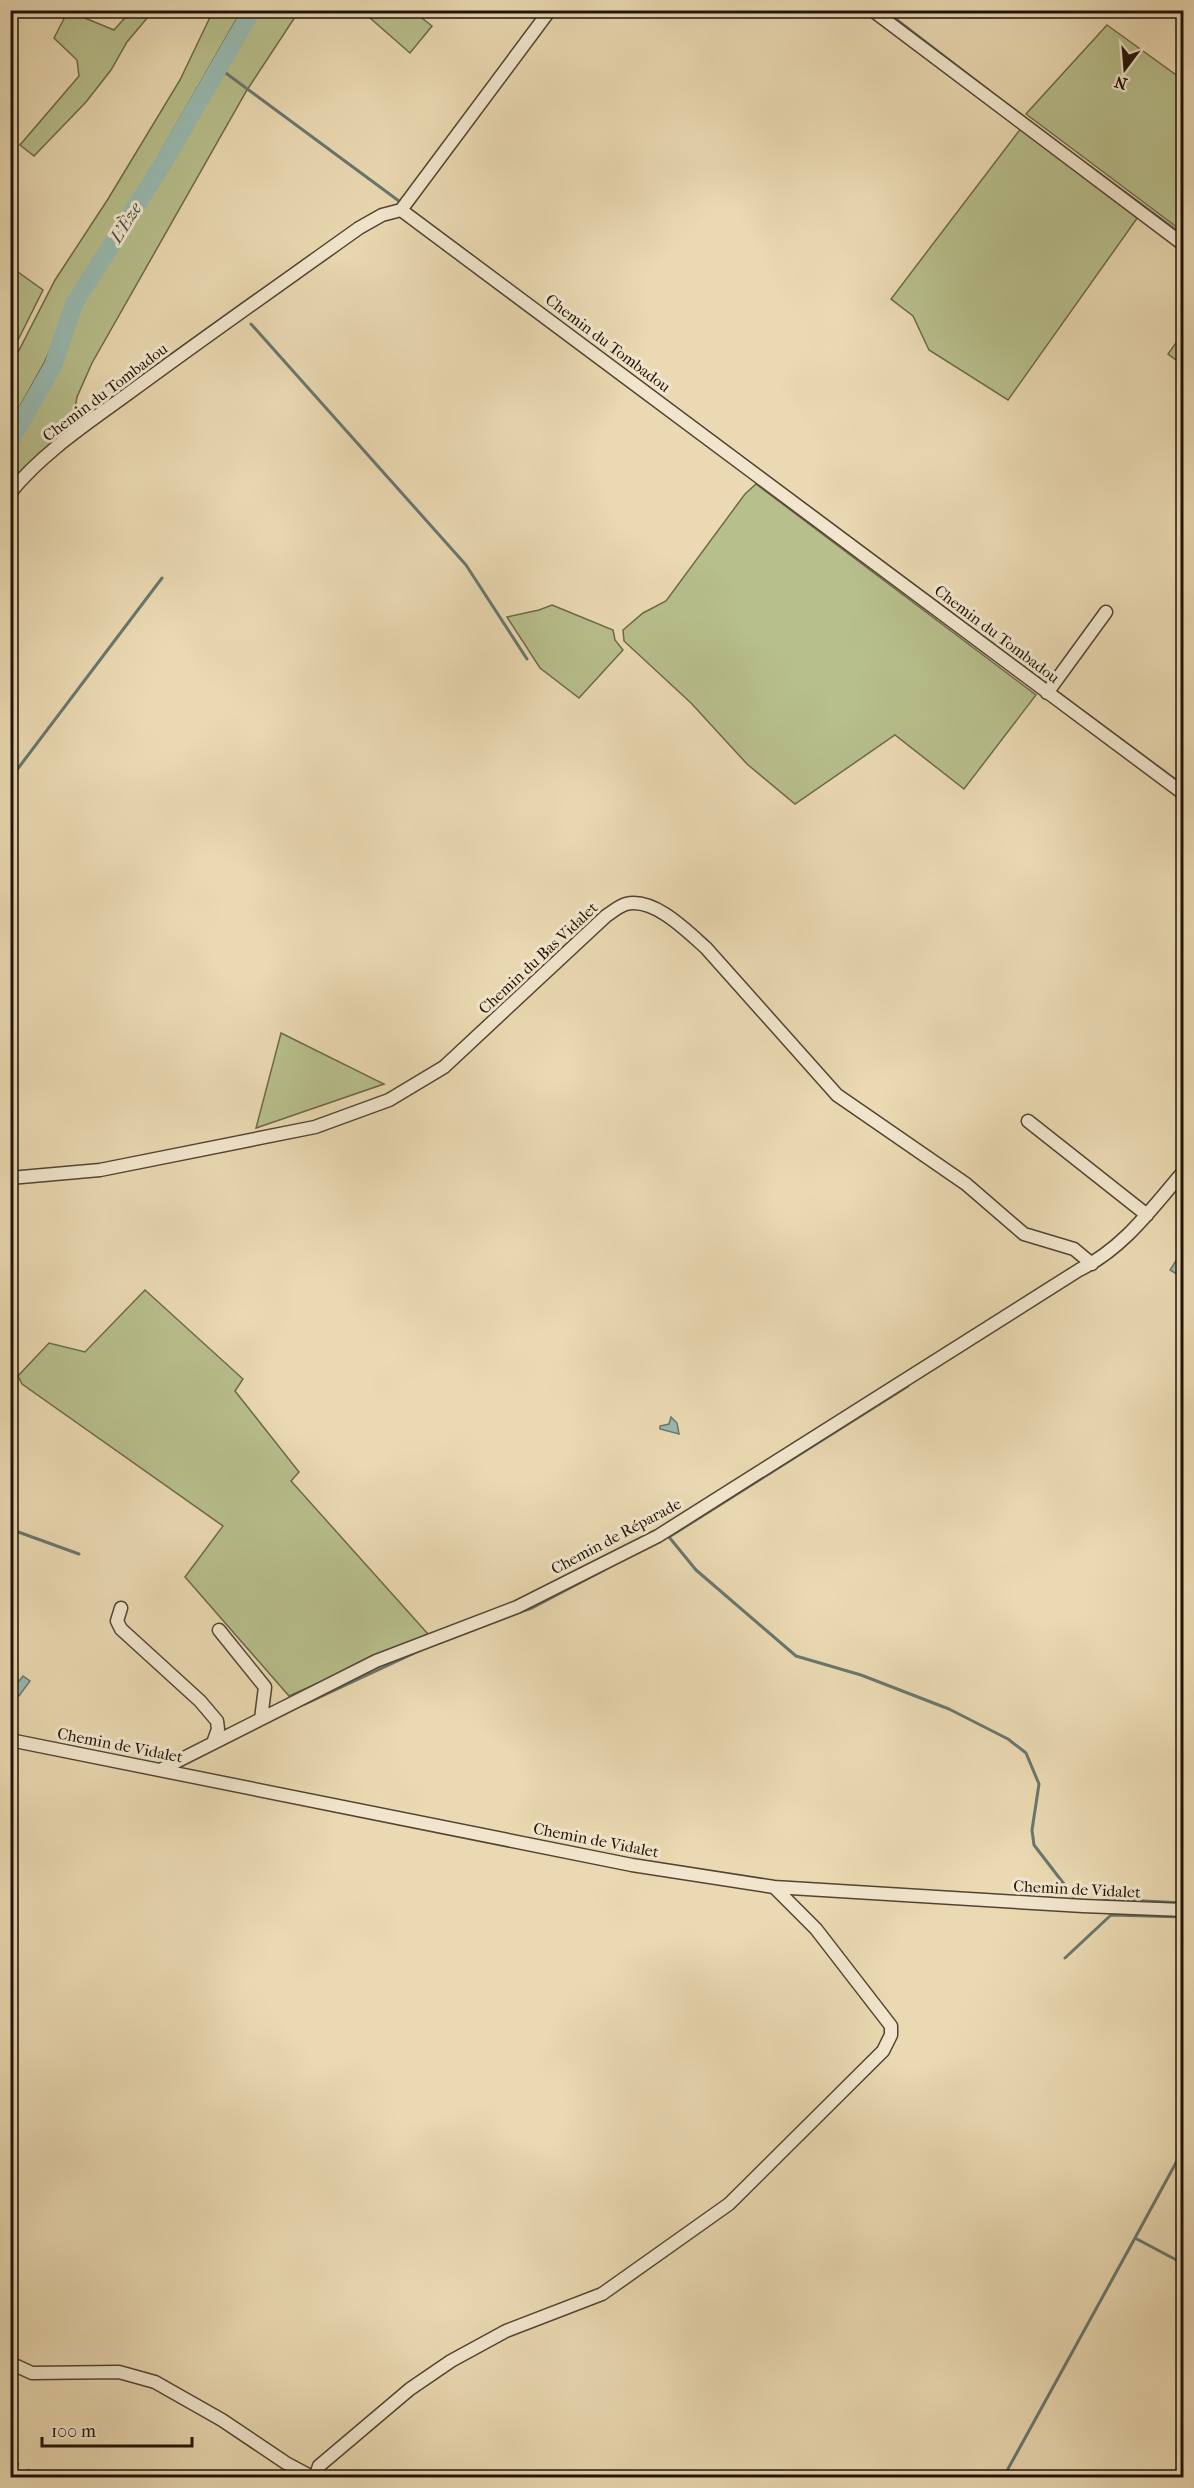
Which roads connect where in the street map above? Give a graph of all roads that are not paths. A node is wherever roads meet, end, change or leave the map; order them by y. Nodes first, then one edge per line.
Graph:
1 (550, 10) edge
2 (872, 10) edge
3 (401, 210) junction
4 (1184, 245) edge
5 (10, 493) edge
6 (1106, 612) dead end
7 (1047, 693) junction
8 (1184, 794) edge
9 (1028, 1121) dead end
10 (1184, 1171) edge
11 (10, 1178) edge
12 (1147, 1215) junction
13 (1092, 1264) junction
14 (122, 1608) dead end
15 (219, 1630) dead end
16 (261, 1719) junction
17 (10, 1740) edge
18 (213, 1743) junction
19 (160, 1770) junction
20 (774, 1887) junction
21 (1184, 1910) edge
22 (10, 2363) edge
23 (314, 2478) edge

1 - 3 street
2 - 4 street
3 - 5 street, Chemin du Tombadou
3 - 7 street, Chemin du Tombadou
6 - 7 street
7 - 8 street, Chemin du Tombadou
9 - 12 street
10 - 12 street, Chemin de Réparade
11 - 13 street, Chemin du Bas Vidalet
12 - 13 street, Chemin de Réparade
13 - 16 street, Chemin de Réparade
14 - 18 street
15 - 16 street
16 - 18 street, Chemin de Réparade
17 - 19 street, Chemin de Vidalet
18 - 19 street, Chemin de Réparade
19 - 20 street, Chemin de Vidalet
20 - 21 street, Chemin de Vidalet
20 - 23 street
22 - 23 street

